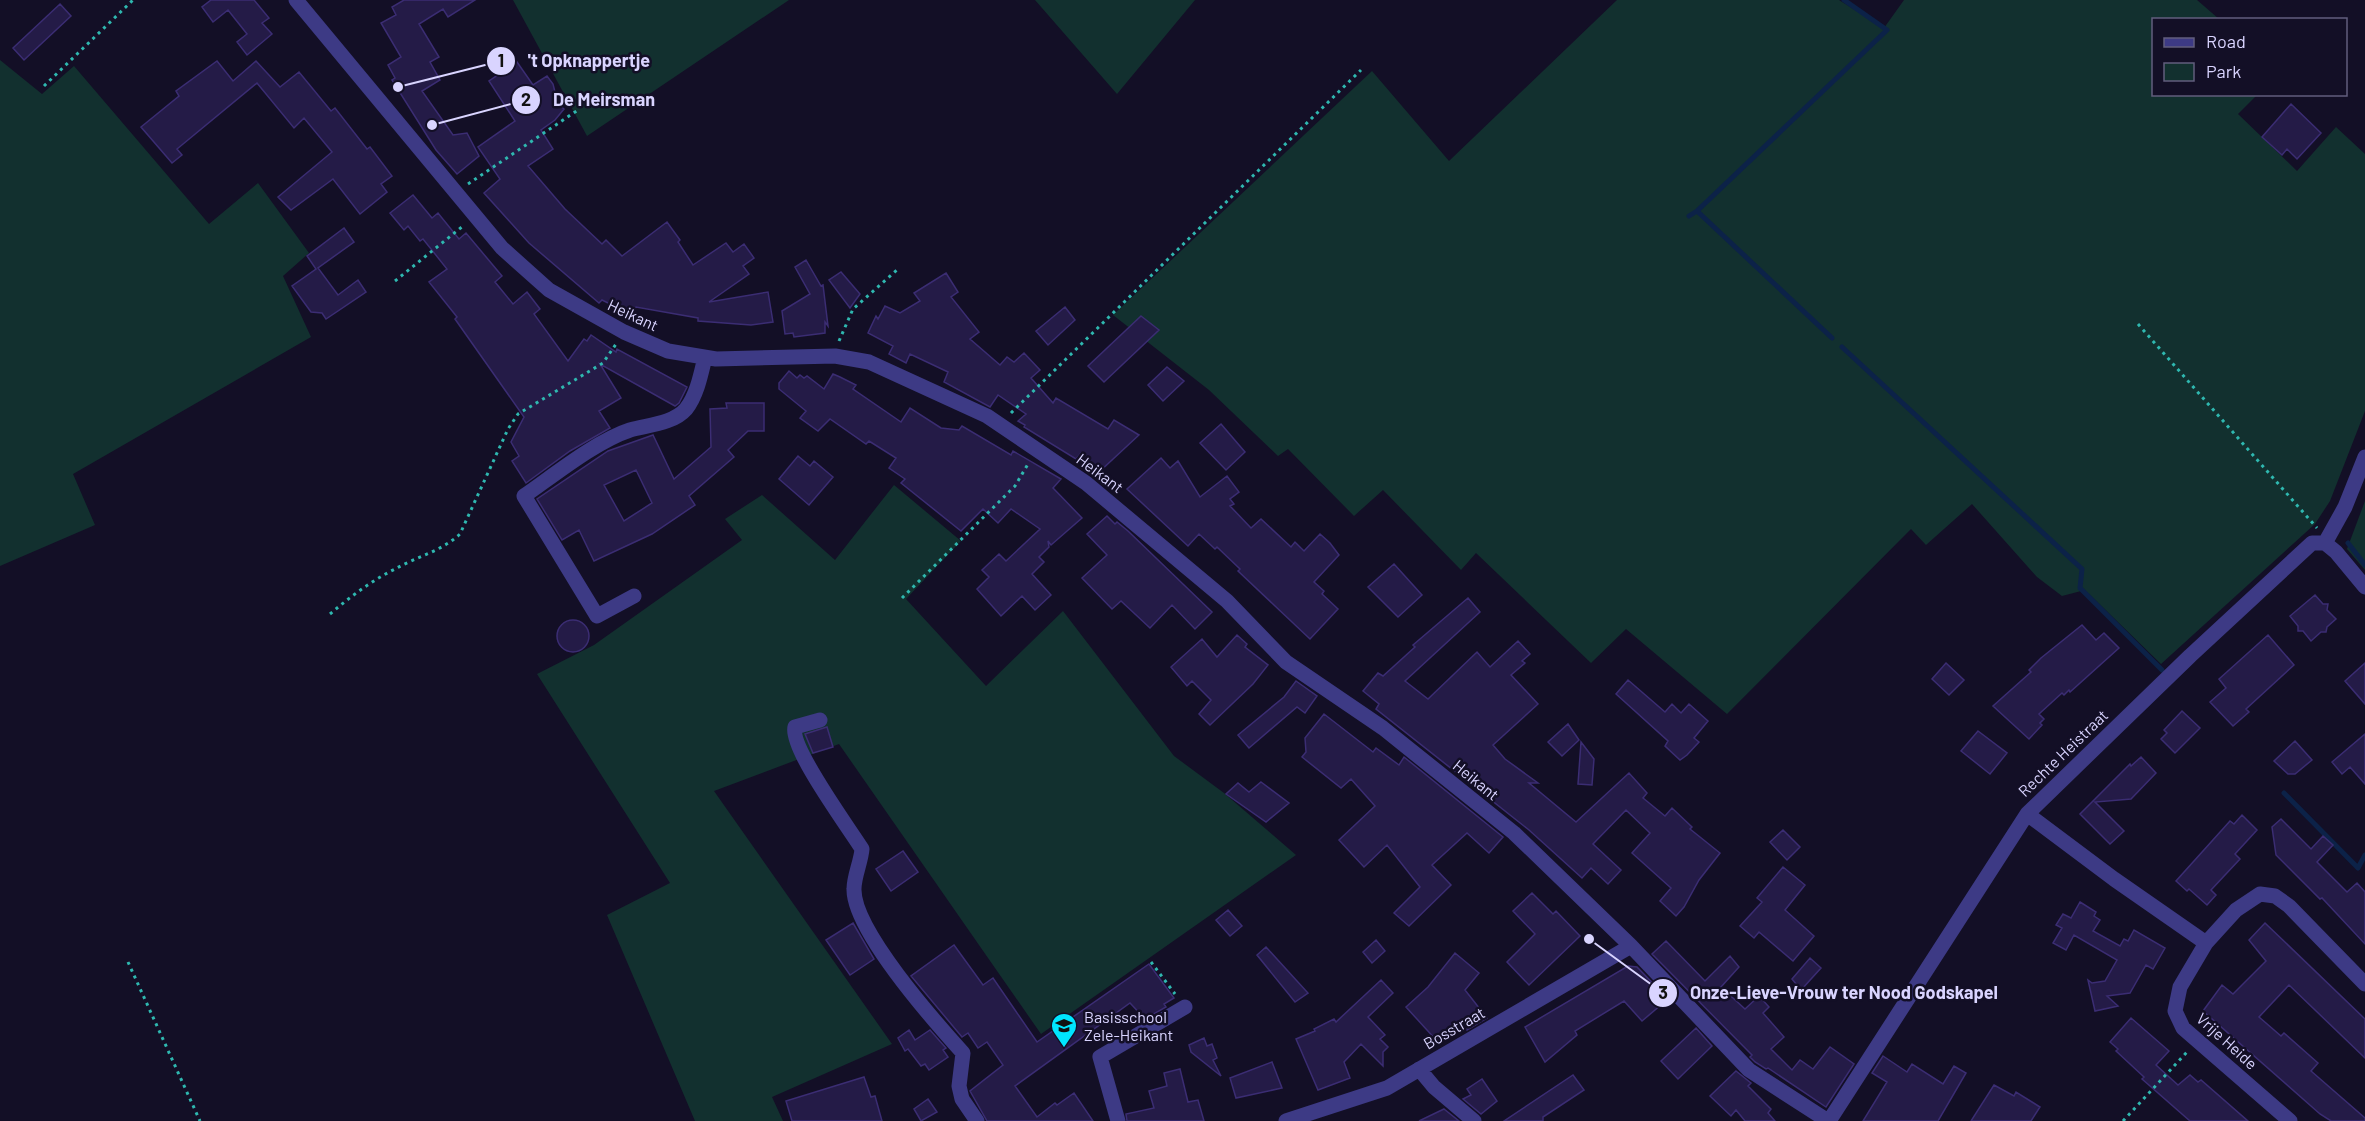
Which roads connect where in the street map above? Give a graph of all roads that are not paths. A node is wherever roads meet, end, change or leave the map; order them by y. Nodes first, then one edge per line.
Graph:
1 (296, 0) edge
2 (705, 357) junction
3 (2365, 457) edge
4 (2326, 541) junction
5 (2365, 587) edge
6 (634, 596) dead end
7 (820, 720) dead end
8 (2027, 814) junction
9 (2206, 943) junction
10 (1631, 946) junction
11 (2365, 984) edge
12 (1185, 1007) road end
13 (1419, 1069) junction
14 (976, 1121) edge
15 (1118, 1121) edge
16 (1286, 1121) edge
17 (1474, 1121) edge
18 (1829, 1121) edge
19 (2290, 1121) edge

1 - 2 street, Heikant
2 - 6 street
2 - 10 street, Heikant
3 - 4 street
4 - 5 street
4 - 8 street, Rechte Heistraat
7 - 14 street
8 - 9 street
8 - 18 street, Rechte Heistraat
9 - 11 street, Vrije Heide
9 - 19 street, Vrije Heide
10 - 13 street, Bosstraat
10 - 18 street, Heikant
12 - 15 street
13 - 16 street, Bosstraat
13 - 17 street

